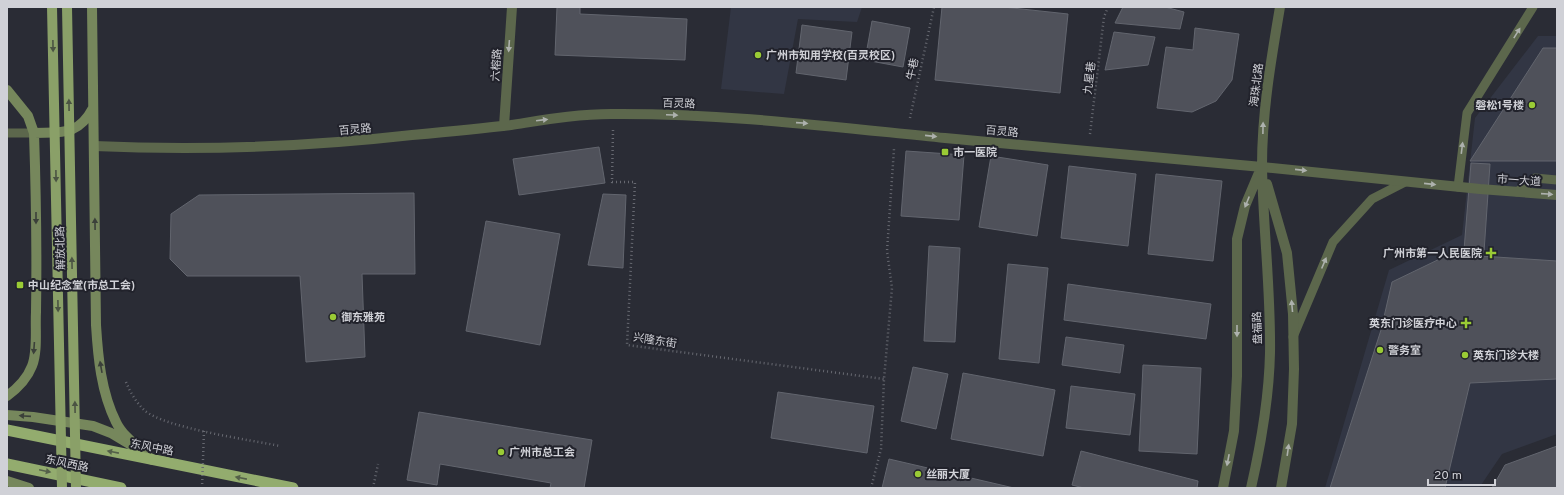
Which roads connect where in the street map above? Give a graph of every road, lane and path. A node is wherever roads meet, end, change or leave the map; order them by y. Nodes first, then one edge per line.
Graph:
1 (52, 7) edge
2 (66, 7) edge
3 (92, 7) edge
4 (512, 7) edge
5 (934, 7) edge
6 (1108, 7) edge
7 (1280, 7) edge
8 (1532, 7) edge
9 (7, 90) edge
10 (93, 108) junction
11 (613, 114) junction
12 (504, 126) junction
13 (7, 132) edge
14 (895, 132) junction
15 (34, 133) junction
16 (907, 134) junction
17 (94, 146) junction
18 (1088, 151) junction
19 (1262, 166) junction
20 (1557, 180) edge
21 (1405, 182) junction
22 (1458, 187) junction
23 (1517, 192) junction
24 (1557, 195) edge
25 (1293, 338) junction
26 (884, 379) junction
27 (126, 382) dead end
28 (7, 396) edge
29 (7, 415) edge
30 (7, 430) edge
31 (204, 431) junction
32 (280, 446) dead end
33 (152, 460) junction
34 (7, 464) edge
35 (378, 464) dead end
36 (7, 482) edge
37 (29, 488) edge
38 (62, 488) edge
39 (76, 488) edge
40 (122, 488) edge
41 (202, 488) edge
42 (293, 488) edge
43 (373, 488) edge
44 (871, 488) edge
45 (1223, 488) edge
46 (1251, 488) edge
47 (1281, 488) edge

1 -> 38 main road, 解放北路, bridge
39 -> 2 main road, 解放北路, bridge
3 - 10 main road
4 -> 12 street, 六榕路
5 - 16 path, 牛巷
6 - 18 path, 九星巷
19 -> 7 street, 海珠北路
22 -> 8 lane
9 - 15 main road
10 - 15 main road
10 - 17 main road
12 -> 11 street, 百灵路
11 -> 14 street, 百灵路
11 - 26 path, 兴隆东街
12 - 17 street, 百灵路
13 - 15 lane
14 - 16 street, 百灵路
14 - 26 path
15 -> 28 main road
16 -> 18 street, 百灵路
33 -> 17 main road
18 - 19 street, 百灵路
19 -> 21 street, 百灵路
25 -> 19 street
19 -> 45 street
19 - 46 street, 盘福路
20 - 23 lane
21 -> 22 street, 市一大道
25 -> 21 lane
22 - 23 street, 市一大道
23 -> 24 street, 市一大道
47 -> 25 street
26 - 44 path
27 - 31 path
33 -> 29 main road
33 -> 30 highway, 东风中路
31 - 32 path
31 - 41 path, bridge
42 -> 33 highway, 东风中路
34 -> 40 highway, 东风西路
35 - 43 path
36 - 37 main road

